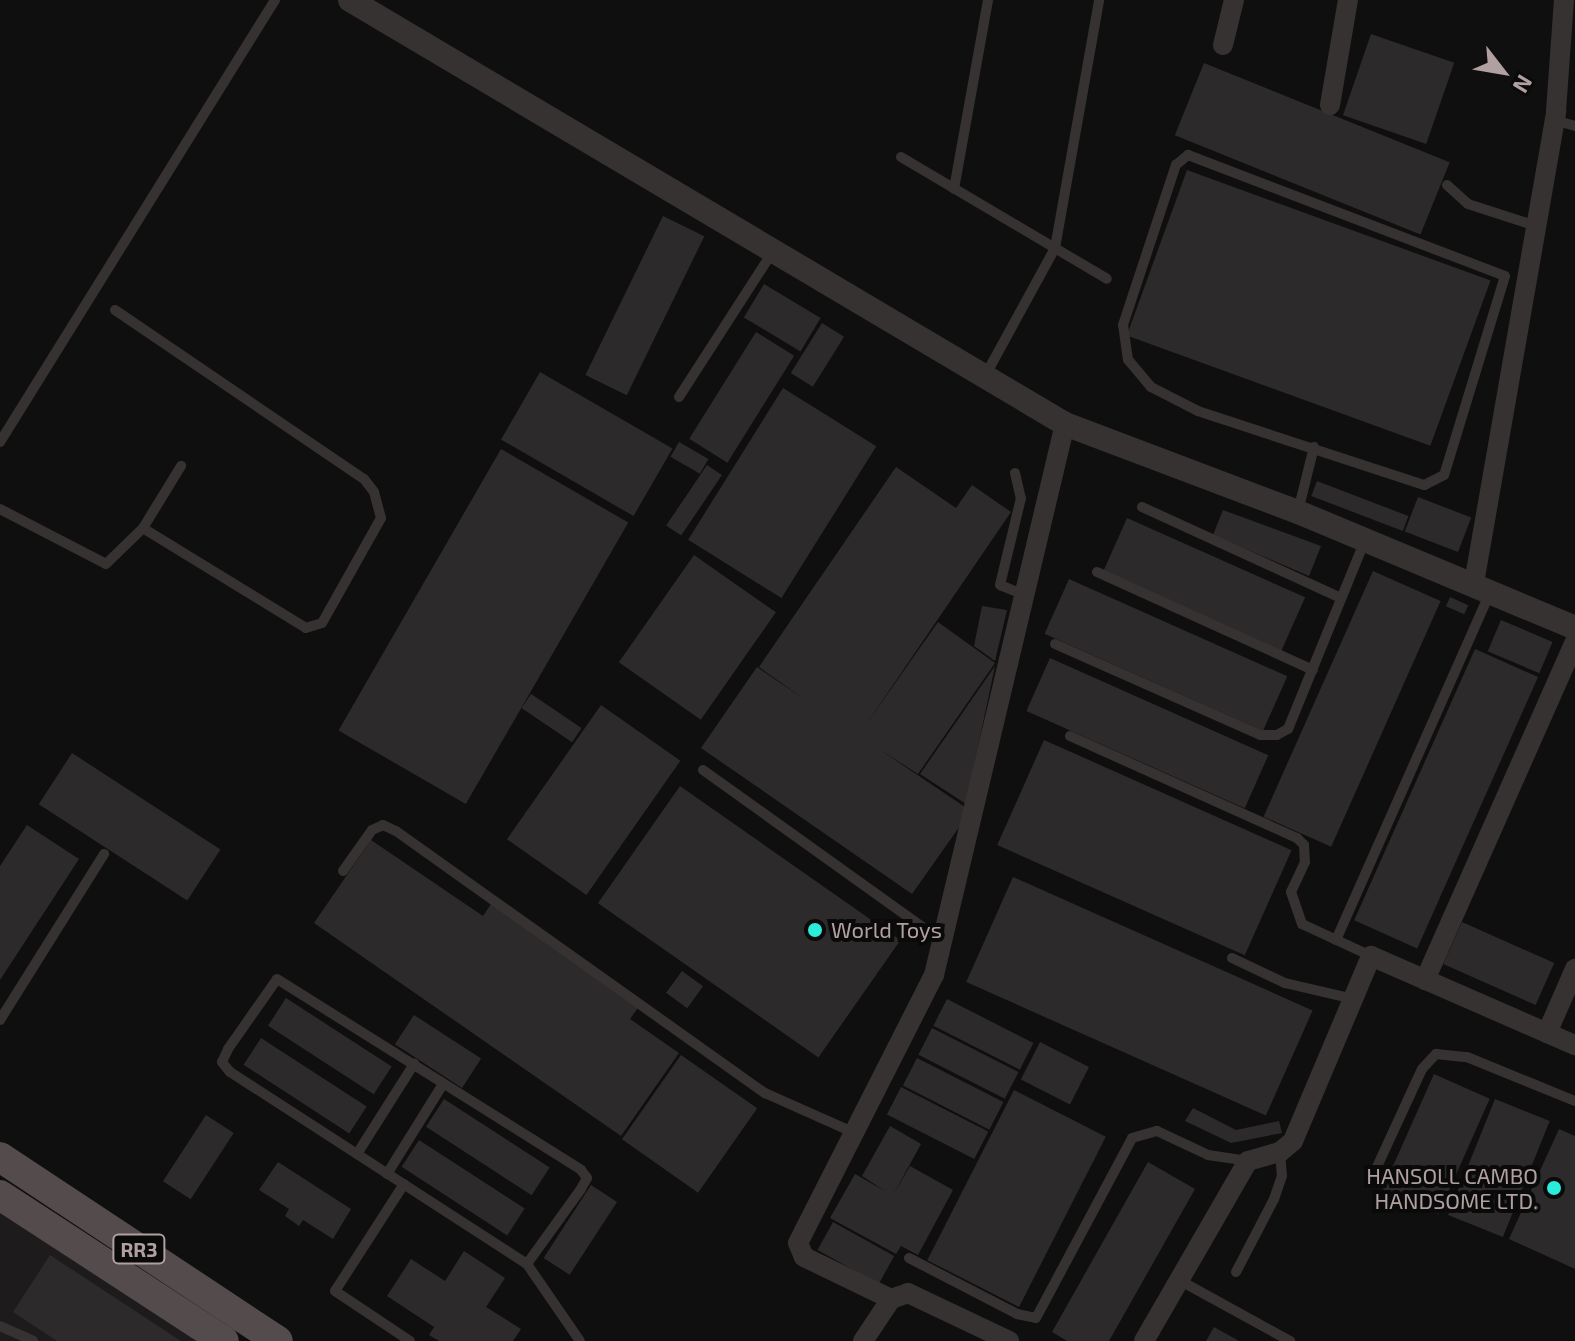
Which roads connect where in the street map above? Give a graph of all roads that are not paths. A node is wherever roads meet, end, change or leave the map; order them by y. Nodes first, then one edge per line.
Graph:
1 (275, 0) edge
2 (350, 0) edge
3 (988, 0) edge
4 (1099, 0) edge
5 (1234, 0) edge
6 (1348, 0) edge
7 (1564, 0) edge
8 (1223, 45) dead end
9 (1330, 105) dead end
10 (1554, 120) junction
11 (1575, 126) edge
12 (901, 157) dead end
13 (1447, 185) dead end
14 (954, 189) junction
15 (1536, 226) junction
16 (1055, 248) junction
17 (774, 249) junction
18 (1107, 279) dead end
19 (115, 310) dead end
20 (985, 376) junction
21 (679, 397) dead end
22 (1065, 424) junction
23 (0, 442) edge
24 (1314, 447) junction
25 (181, 466) dead end
26 (1015, 473) dead end
27 (1142, 507) dead end
28 (0, 509) edge
29 (1298, 512) junction
30 (143, 528) junction
31 (1365, 540) junction
32 (1097, 572) dead end
33 (1482, 587) junction
34 (1027, 596) junction
35 (1341, 598) junction
36 (1575, 628) edge
37 (1575, 641) edge
38 (1055, 644) dead end
39 (1313, 670) junction
40 (1070, 736) dead end
41 (703, 770) dead end
42 (104, 854) dead end
43 (343, 871) dead end
44 (1336, 940) junction
45 (942, 941) junction
46 (1371, 956) junction
47 (1232, 958) dead end
48 (1575, 969) edge
49 (1425, 980) junction
50 (1353, 999) junction
51 (0, 1020) edge
52 (1547, 1033) junction
53 (1575, 1045) edge
54 (414, 1064) junction
55 (443, 1084) junction
56 (1575, 1101) edge
57 (855, 1133) junction
58 (1280, 1152) junction
59 (357, 1154) junction
60 (0, 1157) edge
61 (1248, 1161) junction
62 (387, 1174) junction
63 (1370, 1182) dead end
64 (404, 1184) junction
65 (0, 1195) edge
66 (909, 1258) dead end
67 (527, 1264) junction
68 (1236, 1272) dead end
69 (1179, 1280) junction
70 (891, 1299) junction
71 (0, 1326) edge
72 (575, 1340) edge
73 (1005, 1340) edge
74 (33, 1341) edge
75 (224, 1341) edge
76 (278, 1341) edge
77 (410, 1341) edge
78 (863, 1341) edge
79 (1144, 1341) edge
80 (1290, 1341) edge

1 - 23 lane
2 - 17 street
3 - 14 lane
4 - 16 lane
5 - 8 street
6 - 9 street
7 - 10 street
10 - 11 lane
10 - 15 street
12 - 14 lane
13 - 15 lane
14 - 16 lane
15 - 33 street
16 - 18 lane
16 - 20 lane
17 - 20 street
17 - 21 lane
19 - 30 lane
20 - 22 street
22 - 29 street
22 - 34 street
24 - 24 lane
24 - 29 lane
25 - 30 lane
26 - 34 lane
27 - 35 lane
28 - 30 lane
29 - 31 street
31 - 33 street
31 - 35 lane
32 - 39 lane
33 - 36 street
33 - 44 lane
34 - 45 street
35 - 39 lane
37 - 49 street
38 - 39 lane
40 - 44 lane
41 - 45 lane
42 - 51 lane
43 - 57 lane
44 - 46 lane
45 - 57 street
46 - 49 street
46 - 50 street
47 - 50 lane
48 - 52 street
49 - 52 street
50 - 58 street
52 - 53 street
54 - 55 lane
54 - 59 lane
54 - 59 lane
55 - 62 lane
55 - 67 lane
56 - 63 lane
57 - 70 street
58 - 61 street
58 - 68 lane
59 - 62 lane
60 - 76 main road, RR3
61 - 66 lane
61 - 69 street
62 - 64 lane
64 - 67 lane
64 - 77 lane
65 - 75 main road, RR3
67 - 72 lane
69 - 79 street
69 - 80 lane
70 - 73 street
70 - 78 street
71 - 74 lane

